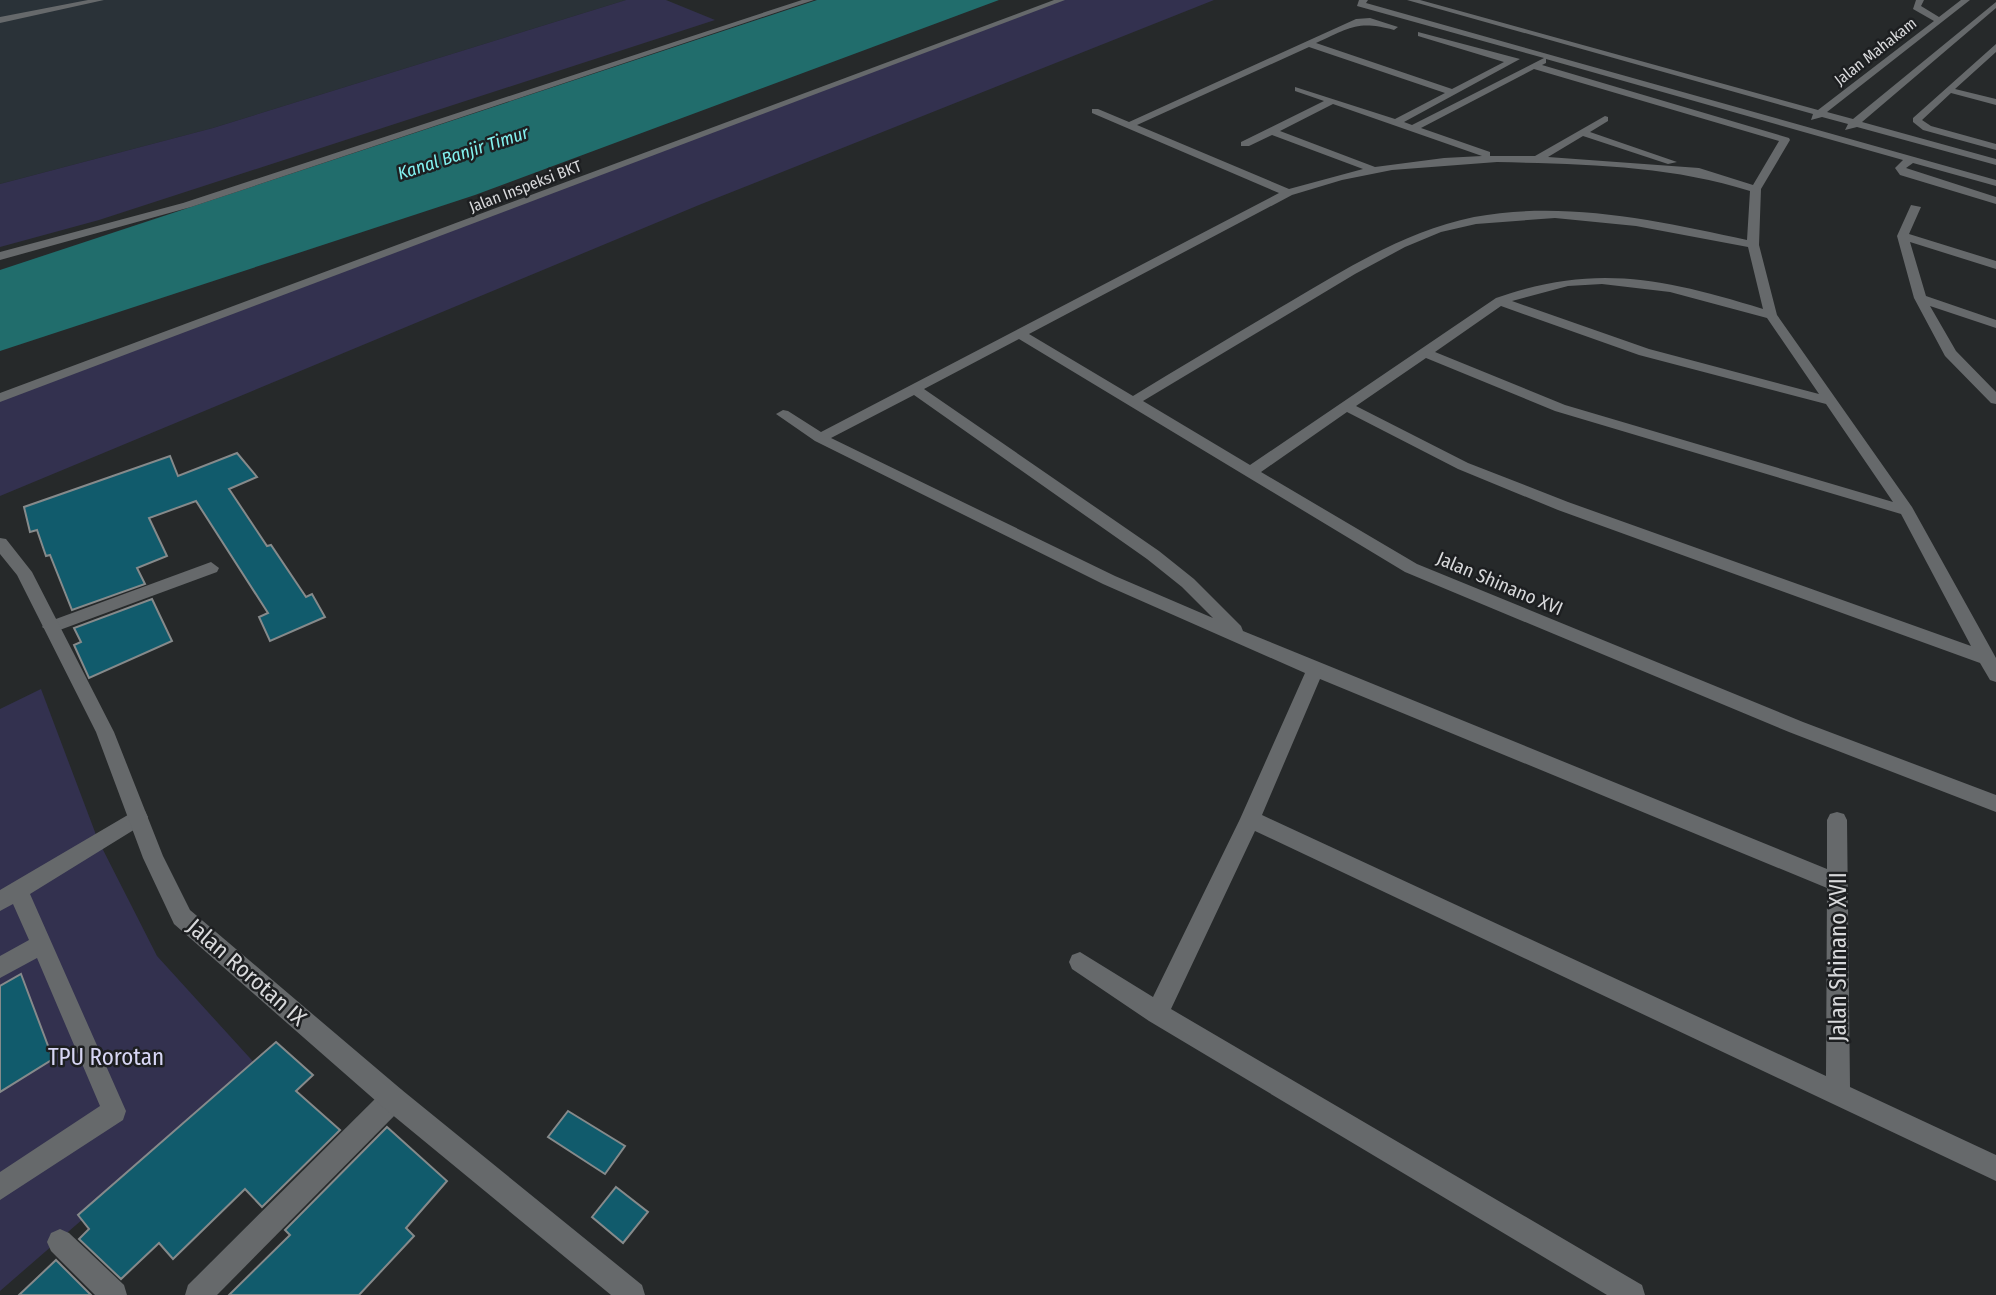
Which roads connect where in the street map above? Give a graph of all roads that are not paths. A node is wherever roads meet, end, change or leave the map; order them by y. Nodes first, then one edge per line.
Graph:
1 (100, 0) edge
2 (810, 0) edge
3 (1061, 0) edge
4 (1364, 0) edge
5 (1411, 0) edge
6 (1920, 0) edge
7 (1966, 0) edge
8 (1996, 4) edge
9 (0, 20) edge
10 (1940, 21) junction
11 (1307, 43) junction
12 (1996, 47) edge
13 (1528, 52) junction
14 (1551, 58) junction
15 (1509, 63) junction
16 (1530, 68) junction
17 (1298, 89) dead end
18 (1948, 90) junction
19 (1452, 92) junction
20 (1332, 101) junction
21 (1996, 102) edge
22 (1095, 111) dead end
23 (1821, 113) junction
24 (1605, 119) dead end
25 (1395, 123) junction
26 (1855, 123) junction
27 (1130, 125) junction
28 (1801, 127) junction
29 (1412, 128) junction
30 (1272, 131) junction
31 (1581, 132) junction
32 (1838, 137) junction
33 (1785, 140) junction
34 (1245, 144) dead end
35 (1996, 147) edge
36 (1540, 157) junction
37 (1496, 158) junction
38 (1912, 158) junction
39 (1996, 162) edge
40 (1371, 169) junction
41 (1709, 174) junction
42 (1996, 183) edge
43 (1756, 188) junction
44 (1288, 193) junction
45 (1996, 201) edge
46 (1915, 207) dead end
47 (1903, 236) junction
48 (1753, 245) junction
49 (0, 256) edge
50 (1996, 265) edge
51 (1920, 298) junction
52 (1500, 301) junction
53 (1771, 314) junction
54 (1996, 324) edge
55 (1020, 334) junction
56 (1426, 353) junction
57 (916, 390) junction
58 (0, 397) edge
59 (1996, 400) edge
60 (1830, 401) junction
61 (1132, 402) junction
62 (1347, 407) junction
63 (783, 414) dead end
64 (820, 438) junction
65 (1249, 472) junction
66 (1907, 511) junction
67 (0, 544) edge
68 (211, 568) dead end
69 (51, 627) junction
70 (1242, 638) junction
71 (1987, 658) junction
72 (1315, 670) junction
73 (1996, 676) edge
74 (1996, 804) edge
75 (138, 817) junction
76 (1250, 819) junction
77 (1837, 820) dead end
78 (1839, 883) junction
79 (9, 895) edge
80 (41, 944) junction
81 (1080, 962) dead end
82 (0, 968) edge
83 (1157, 1013) junction
84 (1838, 1094) junction
85 (393, 1099) junction
86 (1996, 1168) edge
87 (0, 1187) edge
88 (60, 1242) dead end
89 (114, 1295) edge
90 (198, 1295) edge
91 (632, 1295) edge
92 (1632, 1295) edge

1 - 9 street
2 - 49 street
3 - 58 street, Jalan Inspeksi BKT
4 - 13 street
5 - 23 street
6 - 10 street
7 - 10 street, Jalan Mahakam
8 - 26 street
10 - 23 street, Jalan Mahakam
11 - 15 street
11 - 19 street
11 - 27 street
12 - 18 street
13 - 14 street
13 - 15 street
14 - 16 street
14 - 28 street
15 - 16 street
15 - 19 street
16 - 29 street
16 - 33 street
17 - 20 street
18 - 21 street
18 - 35 street
19 - 25 street
20 - 25 street
20 - 30 street
22 - 27 street
23 - 26 street
23 - 28 street, Jalan Mahakam
24 - 31 street
25 - 29 street
26 - 32 street
26 - 39 street
27 - 44 street
28 - 32 street
28 - 33 street, Jalan Mahakam
29 - 37 street
30 - 34 street
30 - 40 street
31 - 36 street
31 - 41 street
32 - 38 street
33 - 43 street, Jalan Mahakam
36 - 37 street
36 - 41 street
37 - 40 street
38 - 42 street
38 - 45 street
40 - 44 street
41 - 43 street
43 - 48 street
44 - 55 street
46 - 47 street
47 - 50 street
47 - 51 street
48 - 53 street
48 - 61 street
51 - 54 street
51 - 59 street
52 - 53 street
52 - 56 street
52 - 60 street
53 - 60 street
55 - 57 street
55 - 61 street, Jalan Shinano XVI
56 - 62 street
56 - 66 street
57 - 64 street
57 - 70 street
60 - 66 street
61 - 65 street, Jalan Shinano XVI
62 - 65 street
62 - 71 street
63 - 64 street
64 - 70 street
65 - 74 street, Jalan Shinano XVI
66 - 71 street
67 - 69 street, Jalan Rorotan IX
68 - 69 street
69 - 75 street, Jalan Rorotan IX
70 - 72 street
71 - 73 street
72 - 76 street
72 - 78 street
75 - 79 street
75 - 85 street, Jalan Rorotan IX
76 - 83 street
76 - 84 street
77 - 78 street, Jalan Shinano XVII
78 - 84 street, Jalan Shinano XVII
79 - 80 street
80 - 82 street
80 - 87 street
81 - 83 street
83 - 92 street
84 - 86 street
85 - 90 street
85 - 91 street, Jalan Rorotan IX
88 - 89 street

